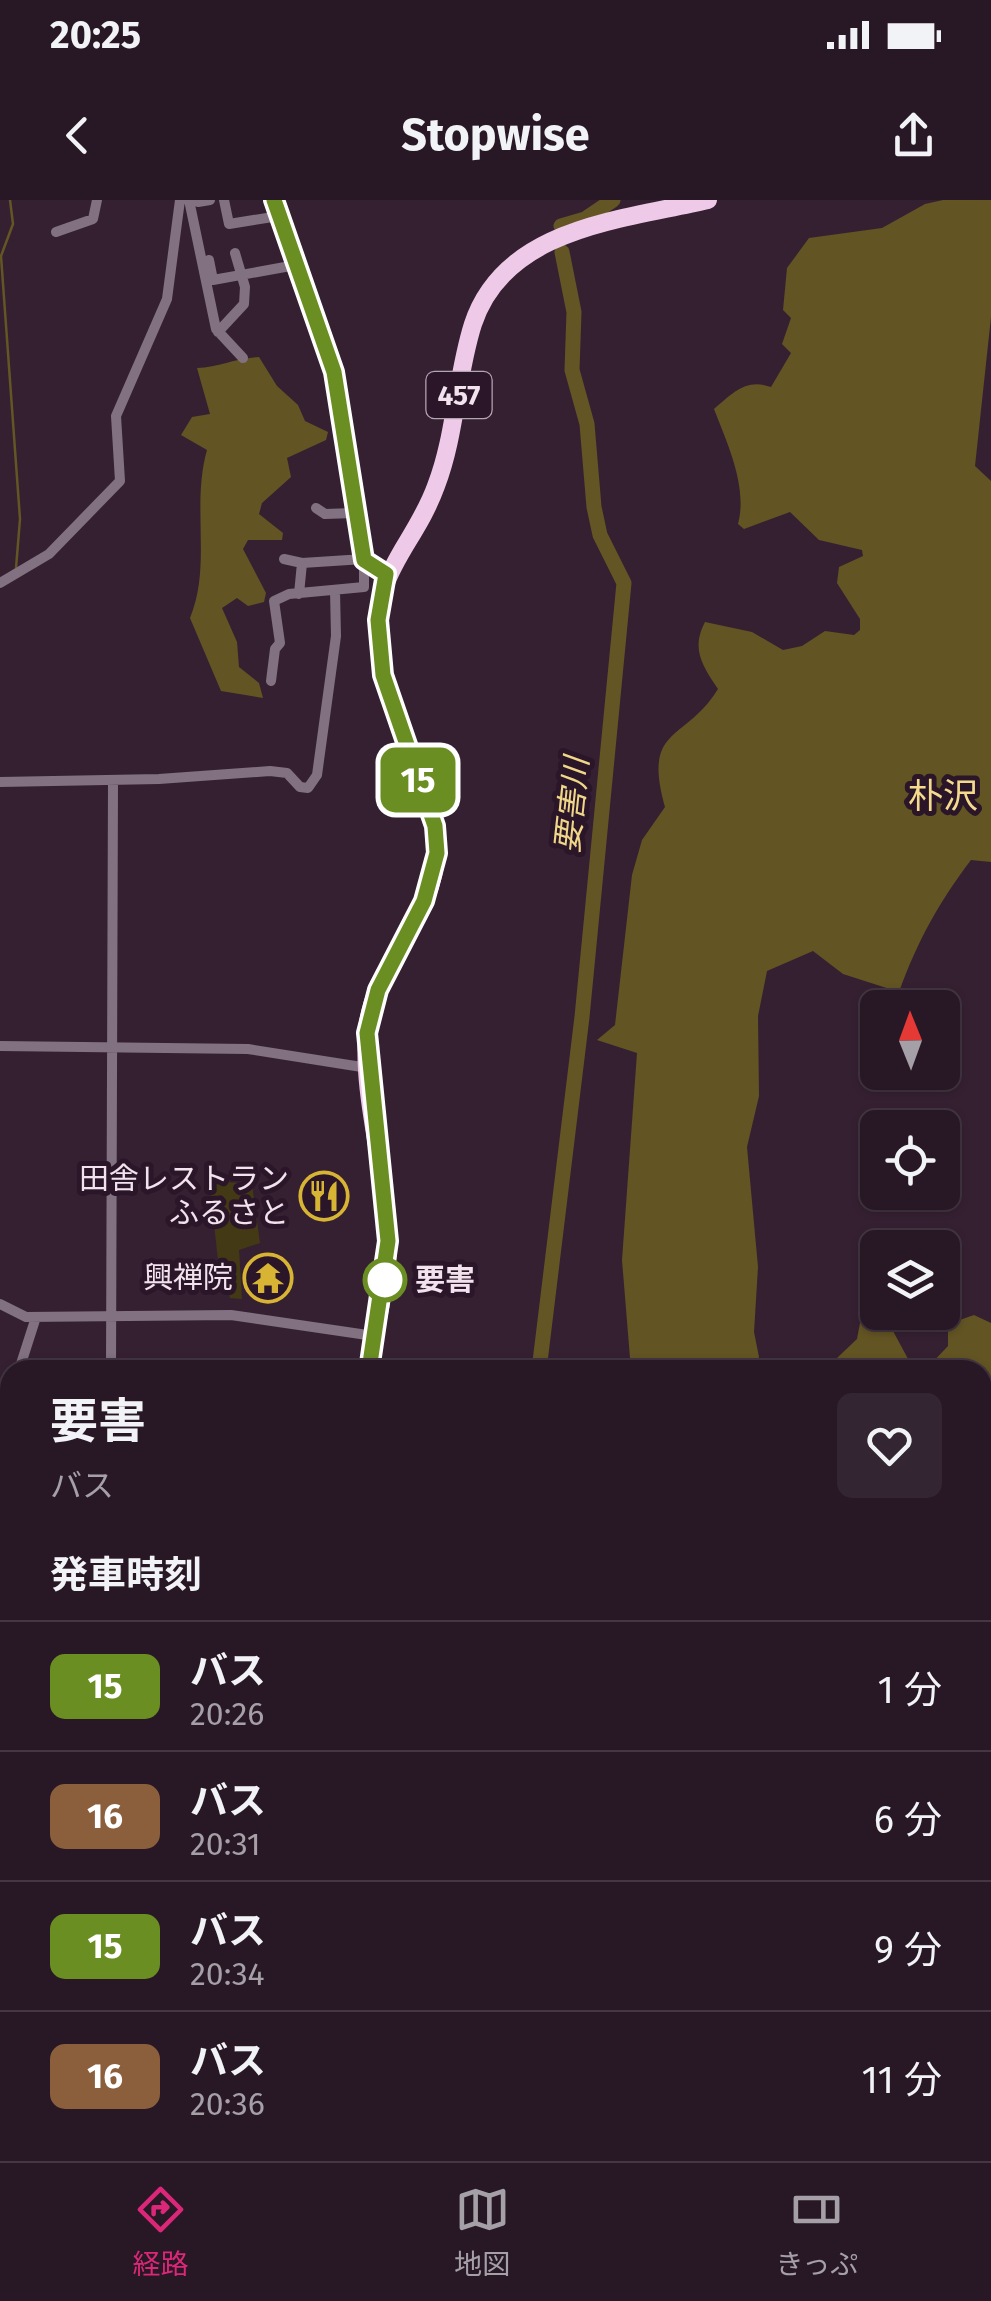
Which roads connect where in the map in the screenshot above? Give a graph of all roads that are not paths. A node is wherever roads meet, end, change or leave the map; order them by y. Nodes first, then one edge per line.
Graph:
1 (97, 200) edge
2 (180, 200) edge
3 (224, 200) edge
4 (274, 200) edge
5 (708, 200) edge
6 (199, 201) edge
7 (279, 216) junction
8 (56, 232) dead end
9 (235, 252) dead end
10 (208, 260) dead end
11 (296, 265) junction
12 (242, 276) junction
13 (218, 332) junction
14 (242, 358) dead end
15 (316, 508) dead end
16 (354, 512) junction
17 (284, 559) dead end
18 (364, 560) junction
19 (302, 563) junction
20 (386, 574) junction
21 (0, 583) edge
22 (335, 591) junction
23 (299, 594) junction
24 (271, 681) dead end
25 (112, 781) junction
26 (0, 782) edge
27 (0, 1046) edge
28 (112, 1048) junction
29 (369, 1068) junction
30 (0, 1304) edge
31 (111, 1316) junction
32 (36, 1318) junction
33 (374, 1336) junction
34 (22, 1360) edge
35 (111, 1360) edge
36 (370, 1360) edge

1 - 8 street
2 - 21 street
3 - 7 street
4 - 7 street
5 - 20 highway, 457
6 - 13 street
7 - 11 street
9 - 12 street
10 - 12 street
11 - 12 street
11 - 16 street
12 - 13 street
13 - 14 street
15 - 16 street
16 - 18 street
17 - 19 street
18 - 19 street
18 - 20 street
18 - 22 street
19 - 23 street
20 - 29 highway, 457
22 - 23 street
22 - 25 street
23 - 24 street
25 - 26 street
25 - 28 street
27 - 28 street
28 - 29 street
28 - 31 street
29 - 33 highway, 457
30 - 32 street
31 - 32 street
31 - 33 street
31 - 35 street
32 - 34 street
33 - 36 highway, 457

